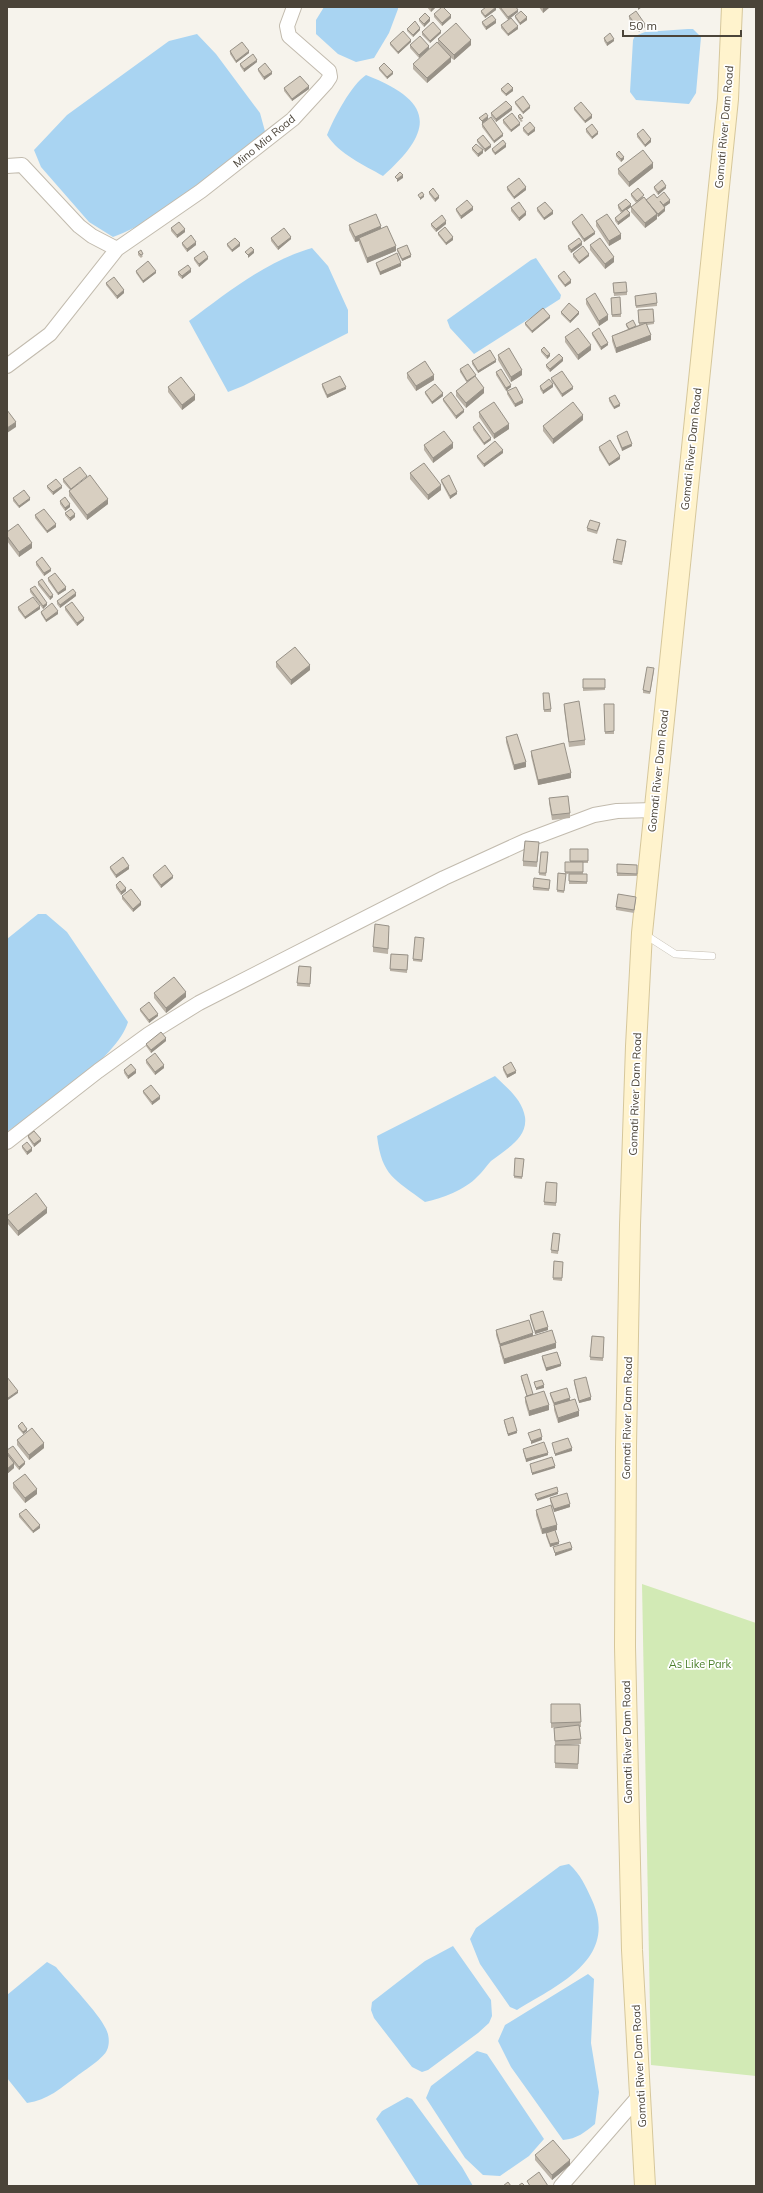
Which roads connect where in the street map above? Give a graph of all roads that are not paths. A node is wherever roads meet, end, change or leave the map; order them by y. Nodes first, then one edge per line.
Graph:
1 (294, 7) edge
2 (732, 7) edge
3 (7, 166) edge
4 (117, 249) junction
5 (7, 366) edge
6 (654, 810) junction
7 (642, 933) junction
8 (712, 956) dead end
9 (7, 1142) edge
10 (640, 2095) junction
11 (561, 2186) edge
12 (646, 2186) edge

1 - 4 street, Mino Mia Road
2 - 6 main road, Gomati River Dam Road
3 - 4 street
4 - 5 street, Mino Mia Road
6 - 7 main road, Gomati River Dam Road
6 - 9 street
7 - 8 lane
7 - 10 main road, Gomati River Dam Road
10 - 11 street
10 - 12 main road, Gomati River Dam Road

